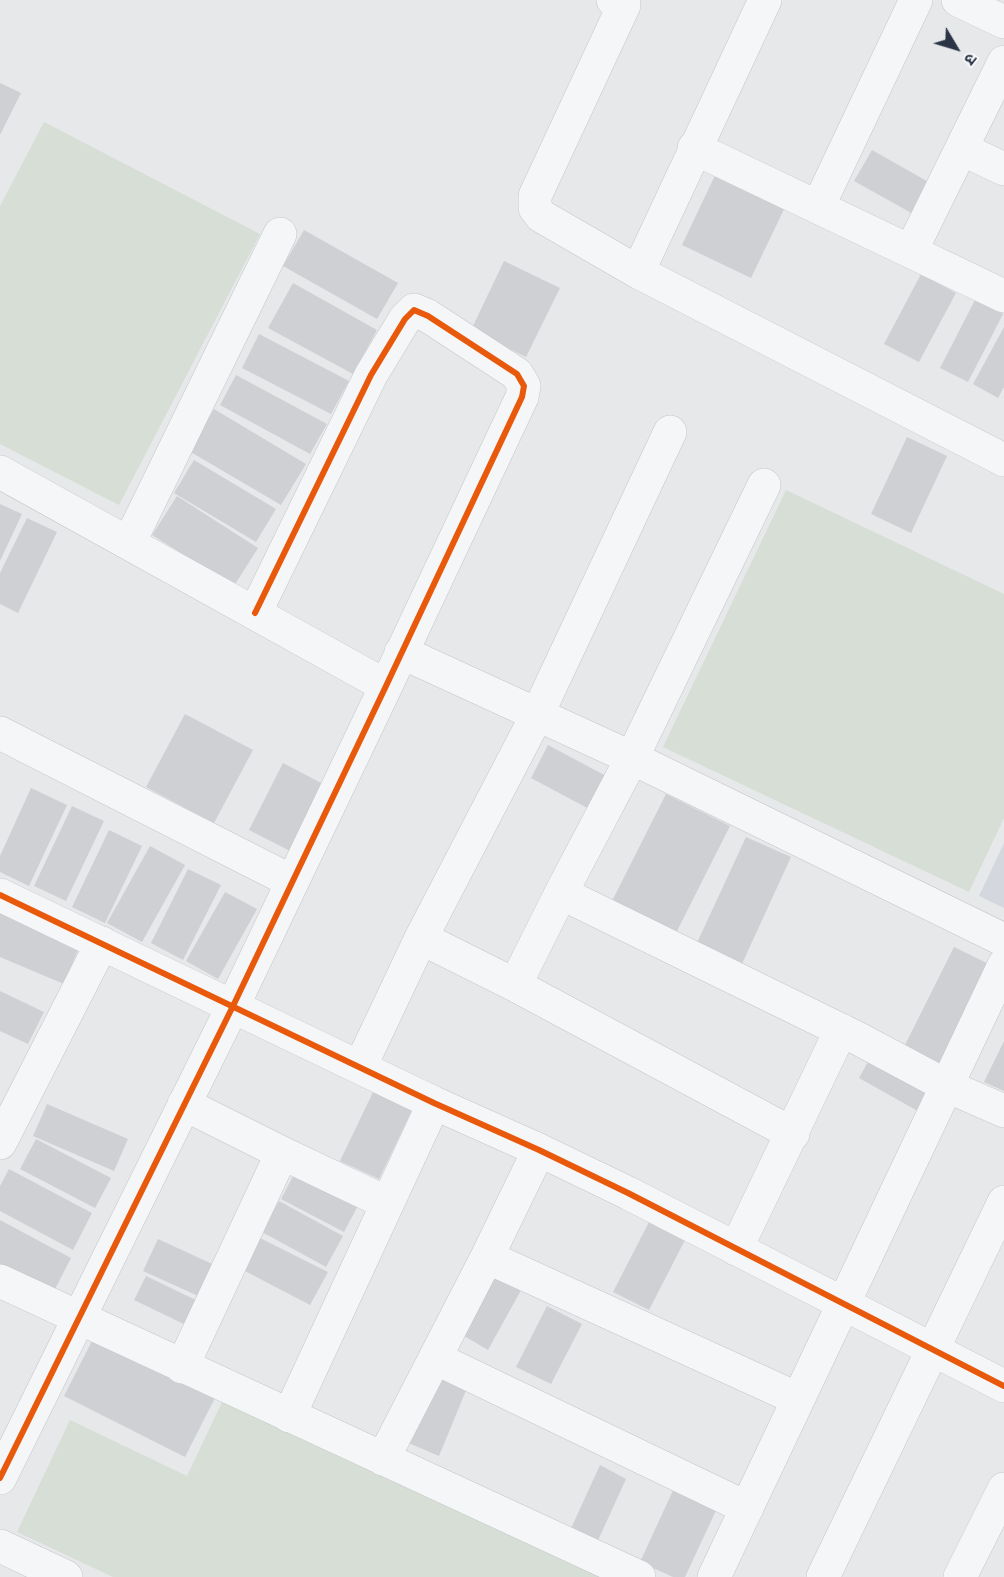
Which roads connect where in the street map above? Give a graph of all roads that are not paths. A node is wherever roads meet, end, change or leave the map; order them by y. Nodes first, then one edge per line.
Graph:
1 (765, 0) edge
2 (916, 0) edge
3 (958, 0) edge
4 (622, 2) edge
5 (1004, 22) edge
6 (1004, 62) edge
7 (694, 148) junction
8 (962, 149) junction
9 (1004, 169) edge
10 (818, 207) junction
11 (280, 234) dead end
12 (911, 251) junction
13 (638, 272) junction
14 (1004, 296) edge
15 (670, 432) dead end
16 (1004, 460) edge
17 (0, 472) edge
18 (764, 485) dead end
19 (129, 543) junction
20 (255, 613) junction
21 (401, 652) junction
22 (386, 686) junction
23 (537, 715) junction
24 (0, 734) edge
25 (632, 758) junction
26 (291, 881) junction
27 (561, 893) junction
28 (0, 895) edge
29 (421, 938) junction
30 (1004, 940) edge
31 (102, 943) junction
32 (1004, 965) edge
33 (515, 985) junction
34 (232, 1006) junction
35 (841, 1030) junction
36 (360, 1067) junction
37 (947, 1086) junction
38 (434, 1103) junction
39 (184, 1104) junction
40 (1004, 1111) edge
41 (793, 1134) junction
42 (0, 1143) edge
43 (539, 1150) junction
44 (282, 1153) junction
45 (1004, 1202) edge
46 (387, 1203) junction
47 (736, 1249) junction
48 (487, 1257) junction
49 (0, 1281) edge
50 (844, 1304) junction
51 (78, 1319) junction
52 (933, 1350) junction
53 (435, 1358) junction
54 (182, 1367) junction
55 (1004, 1386) edge
56 (798, 1399) junction
57 (290, 1416) junction
58 (383, 1459) junction
59 (0, 1479) edge
60 (1001, 1502) edge
61 (747, 1508) junction
62 (0, 1546) edge
63 (66, 1577) edge
64 (639, 1577) edge
65 (714, 1577) edge
66 (823, 1577) edge
67 (960, 1577) edge

1 - 7 street
2 - 10 street
3 - 5 street
4 - 13 street
6 - 8 street
7 - 10 street
7 - 13 street
8 - 9 street
8 - 12 street
10 - 12 street
11 - 19 street
12 - 14 street
13 - 16 street
15 - 23 street
17 - 19 street
18 - 25 street
19 - 20 street
20 - 21 street
20 - 22 street
21 - 22 street
21 - 23 street
22 - 26 street
23 - 25 street
23 - 29 street
24 - 26 street
25 - 27 street
25 - 30 street
26 - 34 street
27 - 33 street
27 - 35 street
28 - 31 street
29 - 33 street
29 - 36 street
31 - 34 street
31 - 42 street
32 - 37 street
33 - 41 street
34 - 36 street
34 - 39 street
35 - 37 street
35 - 41 street
36 - 38 street
37 - 40 street
37 - 50 street
38 - 43 street
38 - 46 street
39 - 44 street
39 - 51 street
41 - 47 street
43 - 47 street
43 - 48 street
44 - 46 street
44 - 54 street
45 - 52 street
46 - 57 street
47 - 50 street
48 - 53 street
48 - 56 street
49 - 51 street
50 - 52 street
50 - 56 street
51 - 54 street
51 - 59 street
52 - 55 street
52 - 66 street
53 - 58 street
53 - 61 street
54 - 57 street
56 - 61 street
57 - 58 street
58 - 64 street
60 - 67 street
61 - 65 street
62 - 63 street

